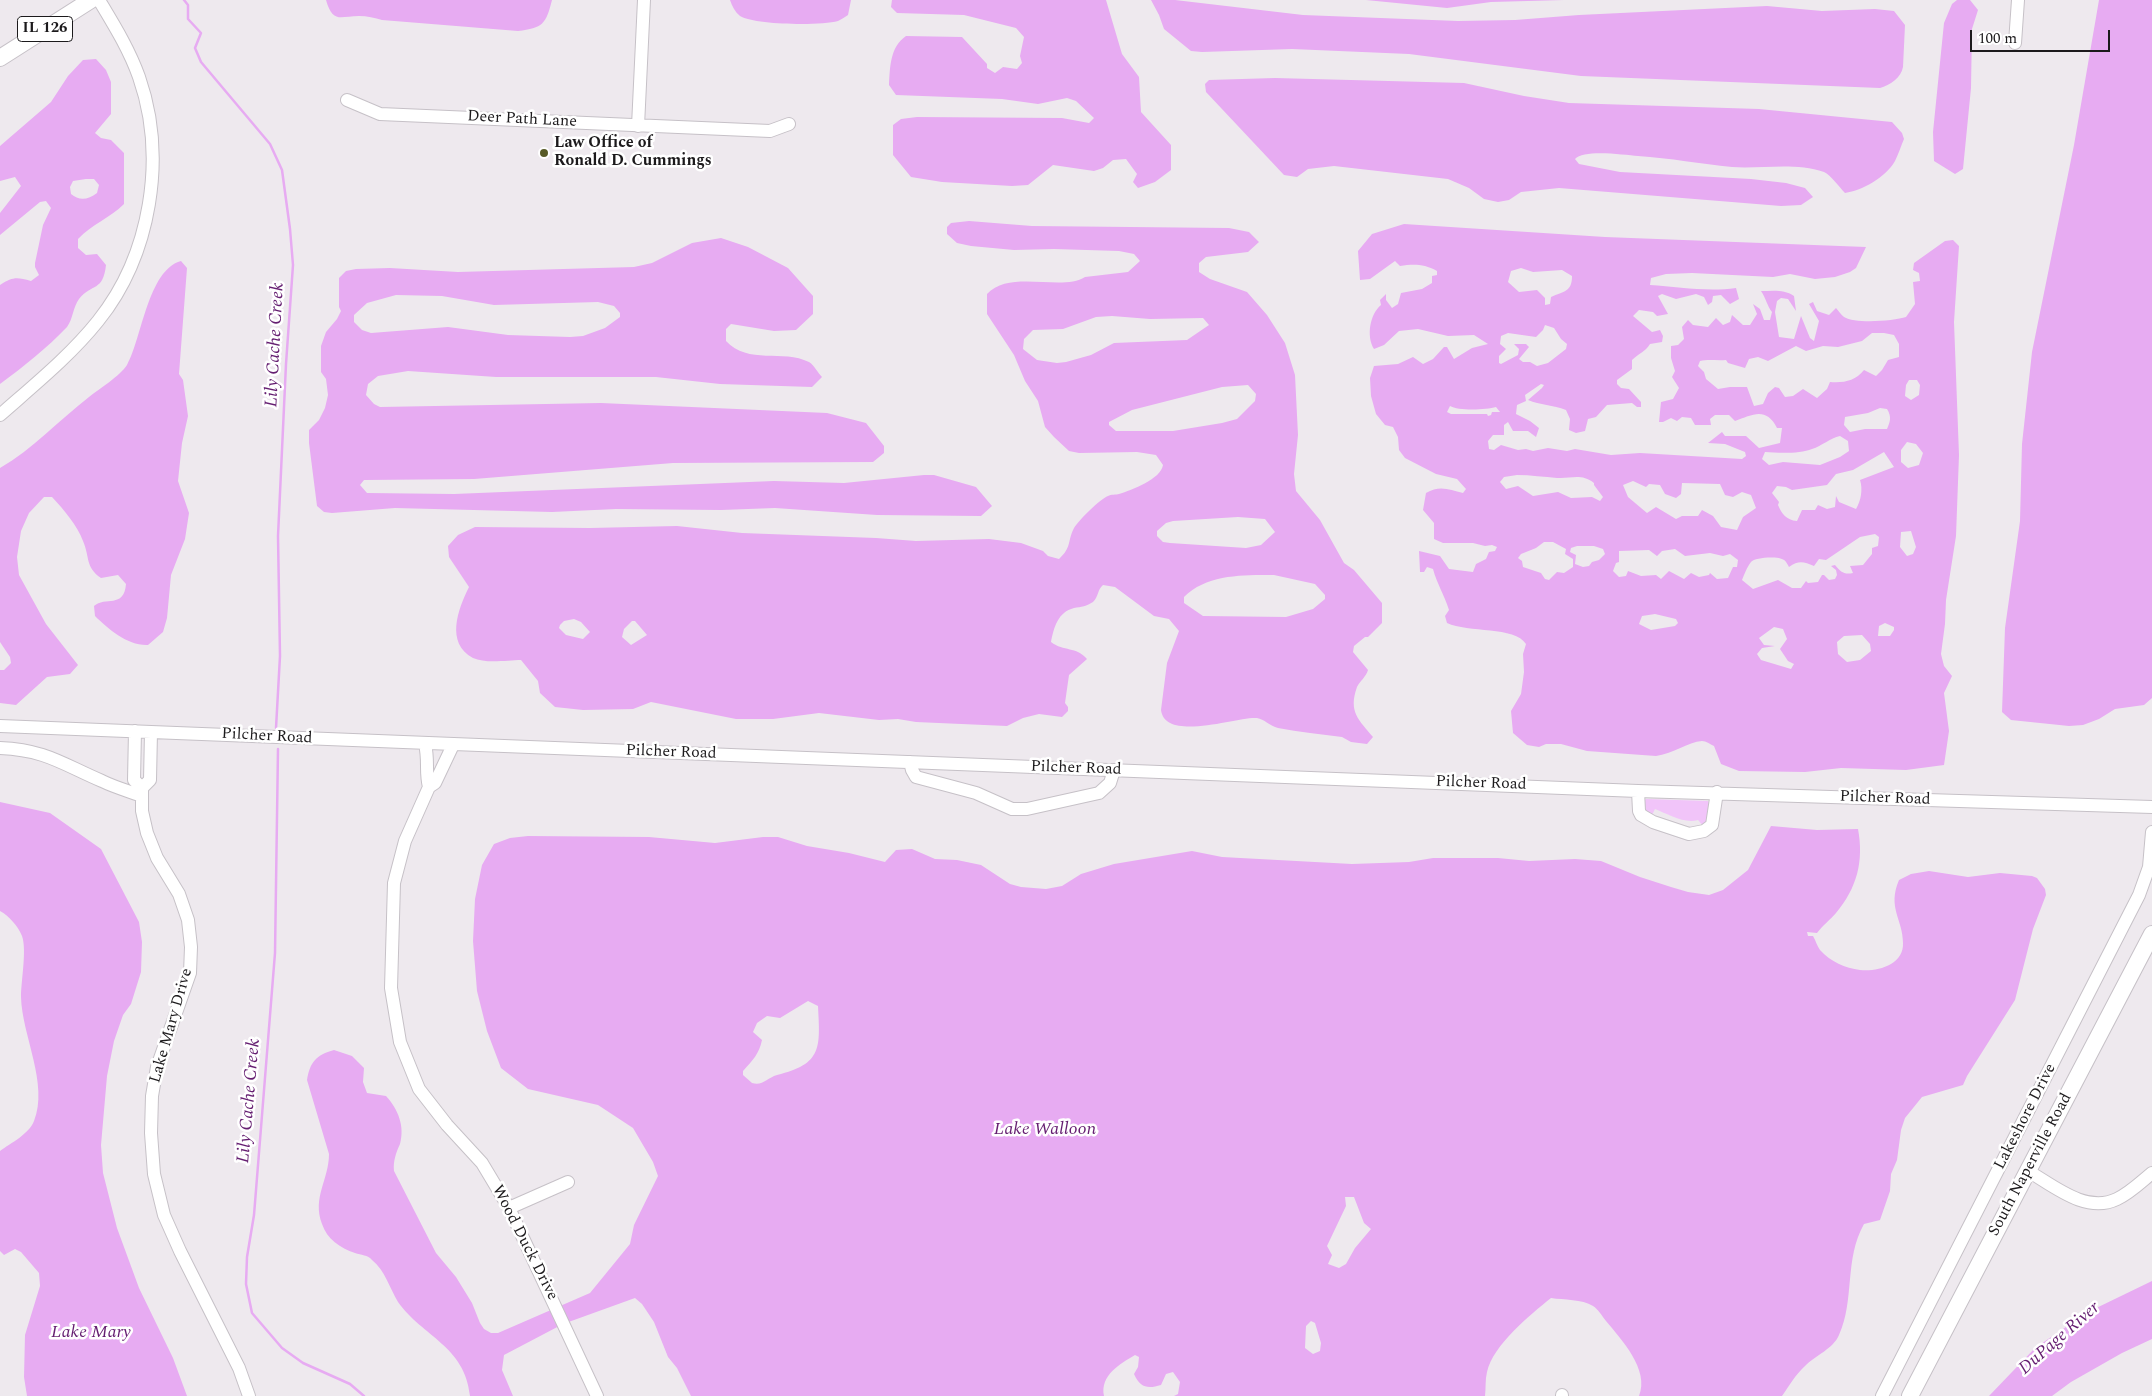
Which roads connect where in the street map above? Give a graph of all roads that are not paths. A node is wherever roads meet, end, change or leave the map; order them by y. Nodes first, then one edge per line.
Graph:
1 (91, 0) edge
2 (99, 0) edge
3 (644, 0) edge
4 (2018, 0) edge
5 (2015, 43) dead end
6 (0, 58) edge
7 (348, 100) dead end
8 (788, 124) dead end
9 (638, 126) junction
10 (0, 416) edge
11 (0, 726) edge
12 (135, 731) junction
13 (151, 732) junction
14 (425, 744) junction
15 (453, 745) junction
16 (0, 748) edge
17 (910, 762) junction
18 (134, 763) junction
19 (150, 764) junction
20 (1114, 770) junction
21 (429, 787) junction
22 (1638, 791) junction
23 (142, 792) junction
24 (1717, 792) junction
25 (2152, 807) edge
26 (2152, 832) edge
27 (2152, 934) edge
28 (2028, 1171) junction
29 (2152, 1173) edge
30 (568, 1182) dead end
31 (509, 1208) junction
32 (249, 1396) edge
33 (597, 1396) edge
34 (1882, 1396) edge
35 (1910, 1396) edge

1 - 6 main road, IL 126
2 - 10 street
3 - 9 street
4 - 5 street
7 - 9 street, Deer Path Lane
8 - 9 street, Deer Path Lane
11 - 12 street, Pilcher Road
12 - 13 street, Pilcher Road
12 - 18 street, Lake Mary Drive
13 - 14 street, Pilcher Road
13 - 19 street, Lake Mary Drive
14 - 15 street, Pilcher Road
14 - 21 street, Wood Duck Drive
15 - 17 street, Pilcher Road
15 - 21 street, Wood Duck Drive
16 - 23 street
17 - 20 street, Pilcher Road
17 - 20 street
18 - 19 street
18 - 23 street, Lake Mary Drive
19 - 23 street, Lake Mary Drive
20 - 22 street, Pilcher Road
21 - 31 street, Wood Duck Drive
22 - 24 street, Pilcher Road
22 - 24 street
23 - 32 street, Lake Mary Drive
24 - 25 street, Pilcher Road
26 - 34 street, Lakeshore Drive
27 - 28 main road, South Naperville Road
28 - 29 street
28 - 35 main road, South Naperville Road
30 - 31 street
31 - 33 street, Wood Duck Drive

